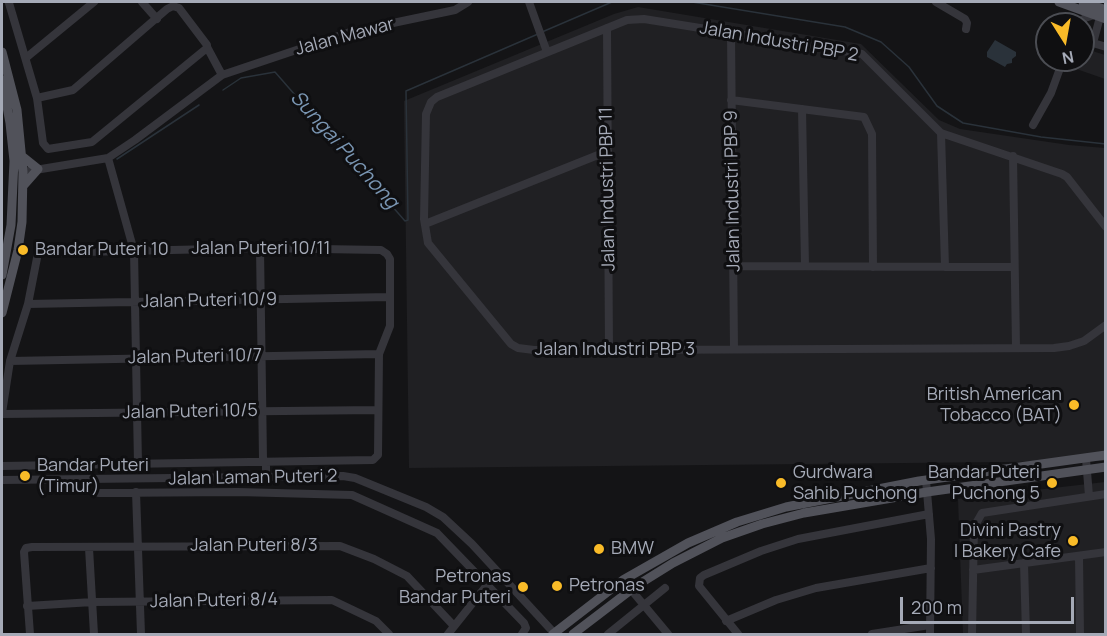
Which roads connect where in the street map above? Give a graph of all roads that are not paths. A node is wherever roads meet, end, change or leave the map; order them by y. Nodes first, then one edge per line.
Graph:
1 (94, 2) edge
2 (142, 2) edge
3 (468, 2) edge
4 (529, 2) edge
5 (936, 2) edge
6 (1059, 2) edge
7 (1083, 2) edge
8 (7, 4) edge
9 (1072, 7) junction
10 (1075, 12) edge
11 (1102, 13) edge
12 (157, 19) junction
13 (607, 28) junction
14 (966, 29) dead end
15 (731, 34) junction
16 (1095, 36) edge
17 (206, 48) junction
18 (2, 52) edge
19 (547, 52) junction
20 (27, 57) junction
21 (1059, 72) edge
22 (222, 75) junction
23 (2, 80) edge
24 (37, 98) junction
25 (731, 100) junction
26 (802, 109) junction
27 (1033, 125) dead end
28 (941, 133) junction
29 (608, 151) junction
30 (1013, 156) junction
31 (108, 158) junction
32 (18, 159) junction
33 (38, 170) junction
34 (23, 172) junction
35 (23, 186) junction
36 (13, 194) junction
37 (425, 224) junction
38 (1106, 227) edge
39 (260, 248) junction
40 (134, 251) junction
41 (734, 266) junction
42 (805, 266) junction
43 (873, 267) junction
44 (945, 267) junction
45 (1014, 267) junction
46 (2, 275) edge
47 (389, 297) junction
48 (261, 300) junction
49 (135, 302) junction
50 (28, 304) junction
51 (2, 313) edge
52 (1106, 325) edge
53 (1016, 348) junction
54 (735, 349) junction
55 (609, 350) junction
56 (379, 354) junction
57 (262, 356) junction
58 (136, 358) junction
59 (10, 361) junction
60 (378, 410) junction
61 (262, 411) junction
62 (137, 412) junction
63 (2, 414) edge
64 (1106, 455) edge
65 (1086, 459) junction
66 (263, 461) junction
67 (138, 464) junction
68 (2, 466) edge
69 (1106, 467) edge
70 (1087, 471) junction
71 (263, 477) junction
72 (2, 480) edge
73 (926, 480) junction
74 (136, 492) junction
75 (99, 493) dead end
76 (1106, 494) edge
77 (1089, 496) junction
78 (928, 502) junction
79 (139, 546) junction
80 (89, 548) junction
81 (1106, 552) edge
82 (1079, 556) junction
83 (1024, 563) junction
84 (931, 568) junction
85 (973, 570) junction
86 (623, 580) junction
87 (487, 585) junction
88 (665, 588) dead end
89 (631, 589) junction
90 (93, 602) junction
91 (141, 602) junction
92 (643, 605) junction
93 (27, 606) junction
94 (726, 621) junction
95 (930, 625) junction
96 (454, 626) junction
97 (30, 634) edge
98 (93, 634) edge
99 (141, 634) edge
100 (390, 634) edge
101 (448, 634) edge
102 (522, 634) edge
103 (554, 634) edge
104 (573, 634) edge
105 (608, 634) edge
106 (668, 634) edge
107 (738, 634) edge
108 (872, 634) edge
109 (930, 634) edge
110 (972, 634) edge
111 (1026, 634) edge
112 (1080, 634) edge

1 - 20 street
2 - 12 street
3 - 22 street, Jalan Mawar
4 - 19 street
5 - 14 street
6 - 9 main road
7 - 11 main road
8 - 20 street
9 - 10 street
9 - 11 main road
11 - 16 street
12 - 17 street
12 - 24 street
13 - 15 street, Jalan Industri PBP 2
13 - 19 street, Jalan Industri PBP 3
13 - 29 street, Jalan Industri PBP 11
15 - 25 street, Jalan Industri PBP 9
15 - 28 street, Jalan Industri PBP 2
17 - 22 street
17 - 24 street
18 - 32 main road
19 - 37 street, Jalan Industri PBP 3
20 - 24 street
21 - 27 street
22 - 31 street, Jalan Mawar
23 - 32 main road
25 - 26 street
25 - 41 street, Jalan Industri PBP 9
26 - 42 street
26 - 43 street
28 - 30 street, Jalan Industri PBP 2
28 - 44 street
29 - 37 street
29 - 55 street, Jalan Industri PBP 11
30 - 38 street, Jalan Industri PBP 2
30 - 45 street
31 - 33 street
31 - 40 street
32 - 33 main road
32 - 34 main road
32 - 36 main road
33 - 34 street
33 - 35 main road
34 - 35 main road
34 - 36 main road
35 - 51 main road
36 - 46 main road
37 - 55 street, Jalan Industri PBP 3
39 - 40 street, Jalan Puteri 10/11
39 - 47 street, Jalan Puteri 10/11
39 - 48 street
40 - 49 street
40 - 50 street, Jalan Puteri 10/11
41 - 42 street
41 - 54 street, Jalan Industri PBP 9
42 - 43 street
43 - 44 street
44 - 45 street
45 - 53 street
47 - 48 street, Jalan Puteri 10/9
47 - 56 street
48 - 49 street, Jalan Puteri 10/9
48 - 57 street
49 - 50 street, Jalan Puteri 10/9
49 - 58 street
50 - 59 street
52 - 53 street, Jalan Industri PBP 3
53 - 54 street, Jalan Industri PBP 3
54 - 55 street, Jalan Industri PBP 3
56 - 57 street, Jalan Puteri 10/7
56 - 60 street
57 - 58 street, Jalan Puteri 10/7
57 - 61 street
58 - 59 street, Jalan Puteri 10/7
58 - 62 street
59 - 63 street
60 - 61 street, Jalan Puteri 10/5
60 - 66 street
61 - 62 street, Jalan Puteri 10/5
61 - 66 street
62 - 63 street, Jalan Puteri 10/5
62 - 67 street
64 - 65 main road
65 - 70 street
65 - 73 main road
66 - 67 street
66 - 71 street
67 - 68 street
69 - 70 main road
70 - 77 street
70 - 78 main road
71 - 72 street, Jalan Laman Puteri 2
71 - 103 street, Jalan Laman Puteri 2
73 - 78 street
73 - 86 main road
74 - 75 street
74 - 79 street
74 - 87 street
76 - 77 street
77 - 85 street
78 - 84 street
78 - 89 main road
78 - 94 street
79 - 80 street, Jalan Puteri 8/3
79 - 91 street
79 - 96 street, Jalan Puteri 8/3
80 - 90 street
80 - 93 street, Jalan Puteri 8/3
81 - 82 street
82 - 83 street
82 - 112 street
83 - 85 street
83 - 111 street
84 - 94 street
84 - 95 street
85 - 110 street
86 - 89 street
86 - 103 main road
87 - 96 street
87 - 102 street
88 - 92 street
89 - 92 street
89 - 104 main road
90 - 91 street, Jalan Puteri 8/4
90 - 93 street, Jalan Puteri 8/4
90 - 98 street
91 - 99 street
91 - 100 street, Jalan Puteri 8/4
92 - 105 street
92 - 106 street
93 - 97 street
94 - 107 street
95 - 108 street
95 - 109 street
96 - 101 street

